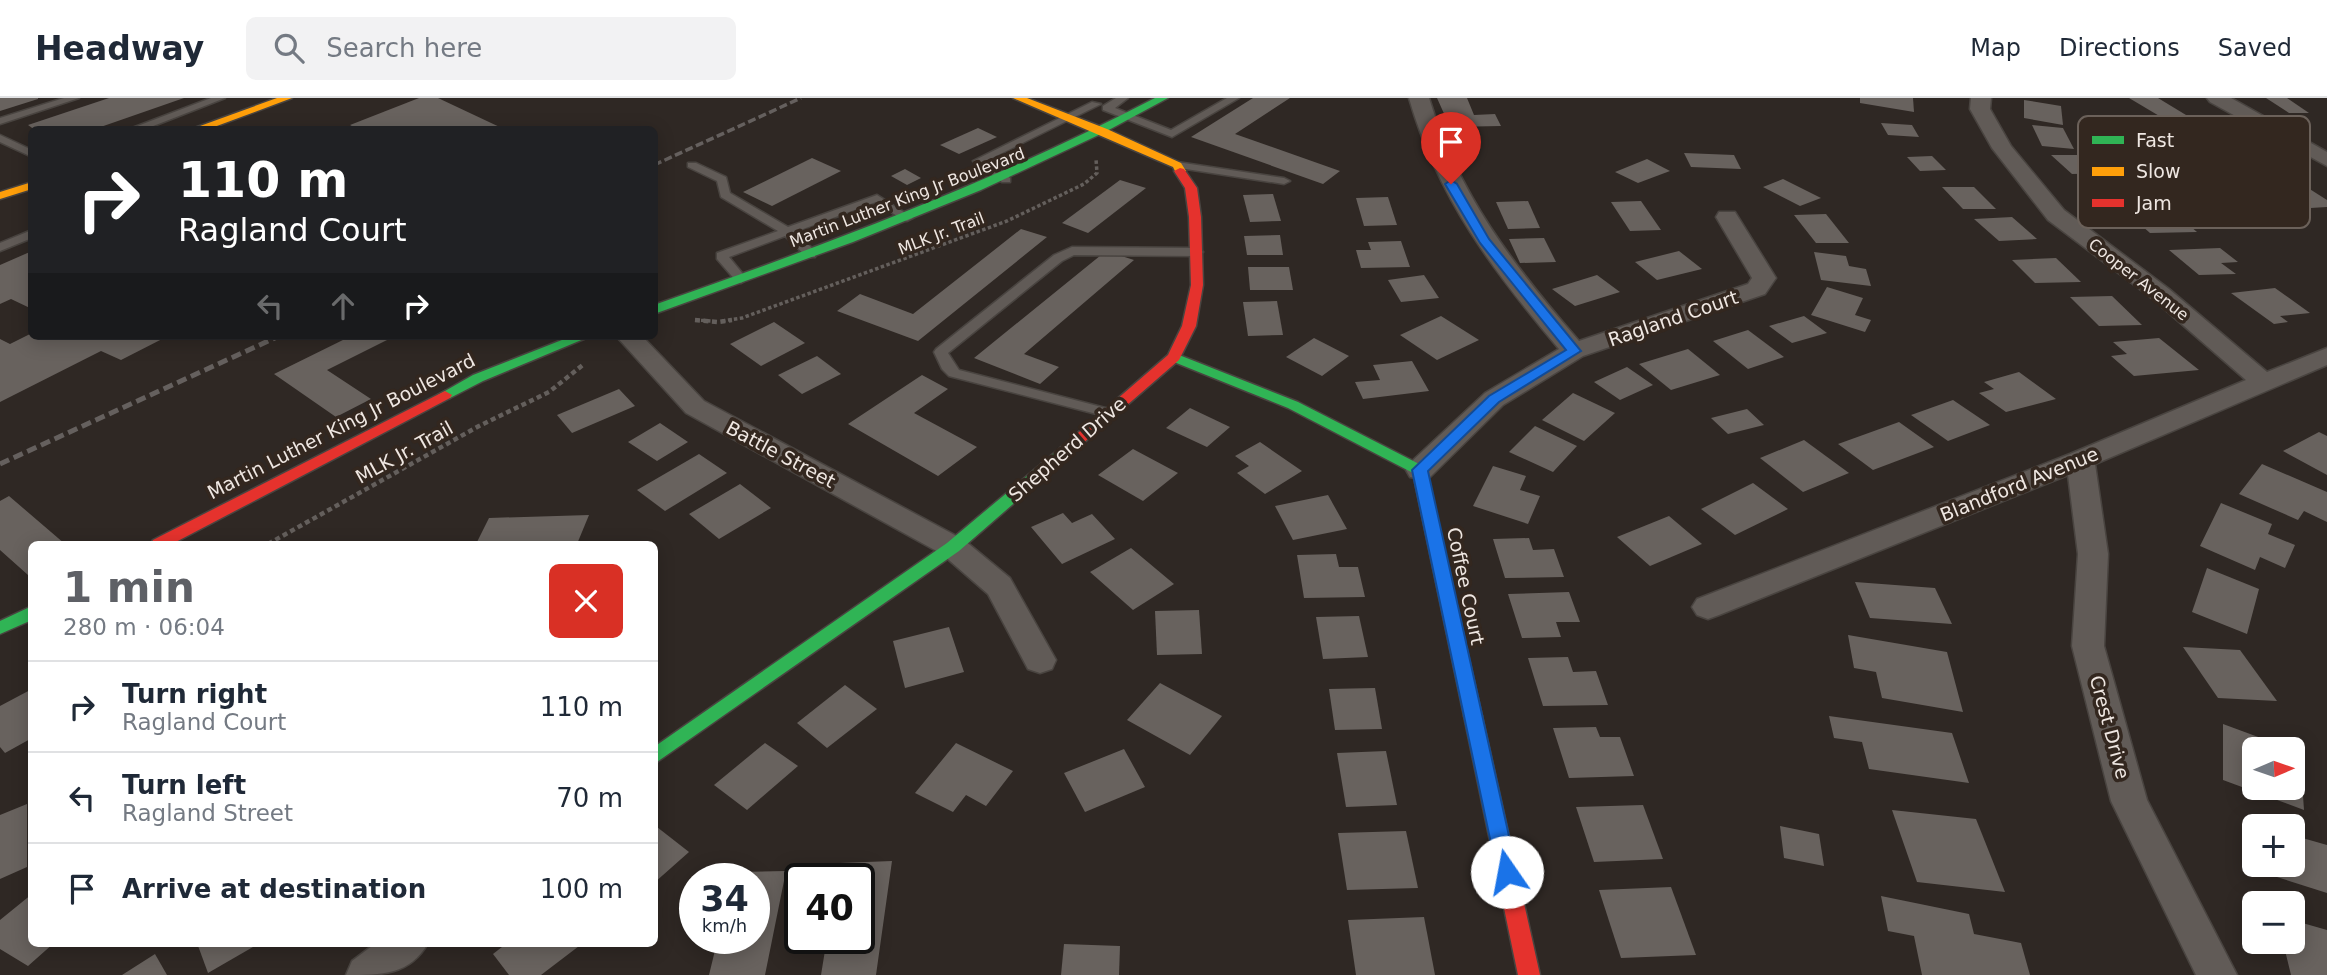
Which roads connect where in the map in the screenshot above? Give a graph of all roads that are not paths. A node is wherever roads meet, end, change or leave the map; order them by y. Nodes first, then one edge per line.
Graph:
1 (74, 98) edge
2 (220, 98) edge
3 (287, 98) edge
4 (1079, 98) edge
5 (1123, 98) edge
6 (1163, 98) edge
7 (1234, 98) edge
8 (1419, 98) edge
9 (1981, 98) edge
10 (2217, 98) edge
11 (1024, 99) edge
12 (1101, 106) junction
13 (2249, 116) edge
14 (1130, 117) junction
15 (1069, 118) junction
16 (0, 121) edge
17 (143, 126) edge
18 (206, 126) edge
19 (1103, 131) junction
20 (1037, 135) junction
21 (0, 138) edge
22 (1071, 148) junction
23 (2310, 150) edge
24 (28, 152) edge
25 (2327, 160) edge
26 (692, 165) dead end
27 (1177, 165) junction
28 (1006, 180) junction
29 (1284, 181) dead end
30 (28, 187) edge
31 (0, 196) edge
32 (1727, 217) dead end
33 (907, 218) junction
34 (788, 232) junction
35 (28, 235) edge
36 (0, 247) edge
37 (1196, 252) junction
38 (811, 254) junction
39 (741, 279) junction
40 (658, 309) edge
41 (574, 340) edge
42 (632, 340) edge
43 (1574, 351) junction
44 (2327, 356) edge
45 (1174, 357) junction
46 (2264, 382) junction
47 (1108, 414) junction
48 (2081, 460) junction
49 (1420, 470) junction
50 (165, 541) edge
51 (953, 547) junction
52 (1709, 607) dead end
53 (28, 614) edge
54 (0, 628) edge
55 (1040, 660) dead end
56 (658, 754) edge
57 (403, 947) edge
58 (366, 975) edge
59 (1529, 975) edge
60 (2217, 975) edge

1 - 16 lane
2 - 17 lane
3 - 18 street
4 - 12 lane
5 - 12 lane
6 - 14 street, Martin Luther King Jr Boulevard
7 - 14 lane
8 - 43 street
9 - 46 street, Cooper Avenue
10 - 13 street
11 - 15 street
12 - 14 lane
12 - 15 lane
14 - 19 street, Martin Luther King Jr Boulevard
15 - 19 street
15 - 20 lane
19 - 22 street, Martin Luther King Jr Boulevard
19 - 27 street
20 - 22 lane
20 - 28 lane
21 - 24 lane
22 - 28 street, Martin Luther King Jr Boulevard
23 - 25 street
26 - 34 lane
27 - 29 lane
27 - 37 street, Shepherd Drive
28 - 33 street, Martin Luther King Jr Boulevard
30 - 31 street
32 - 43 street, Ragland Court
33 - 34 lane
33 - 38 street, Martin Luther King Jr Boulevard
34 - 38 lane
34 - 39 lane
35 - 36 lane
37 - 45 street, Shepherd Drive
37 - 47 lane
38 - 39 street, Martin Luther King Jr Boulevard
39 - 40 street, Martin Luther King Jr Boulevard
41 - 50 street, Martin Luther King Jr Boulevard
42 - 51 street, Battle Street
43 - 49 street, Ragland Court
44 - 46 street, Blandford Avenue
45 - 47 street, Shepherd Drive
45 - 49 street
46 - 48 street, Blandford Avenue
47 - 51 street, Shepherd Drive
48 - 52 street, Blandford Avenue
48 - 60 street, Crest Drive
49 - 59 street, Coffee Court
51 - 55 street, Battle Street
51 - 56 street, Shepherd Drive
53 - 54 street
57 - 58 street

